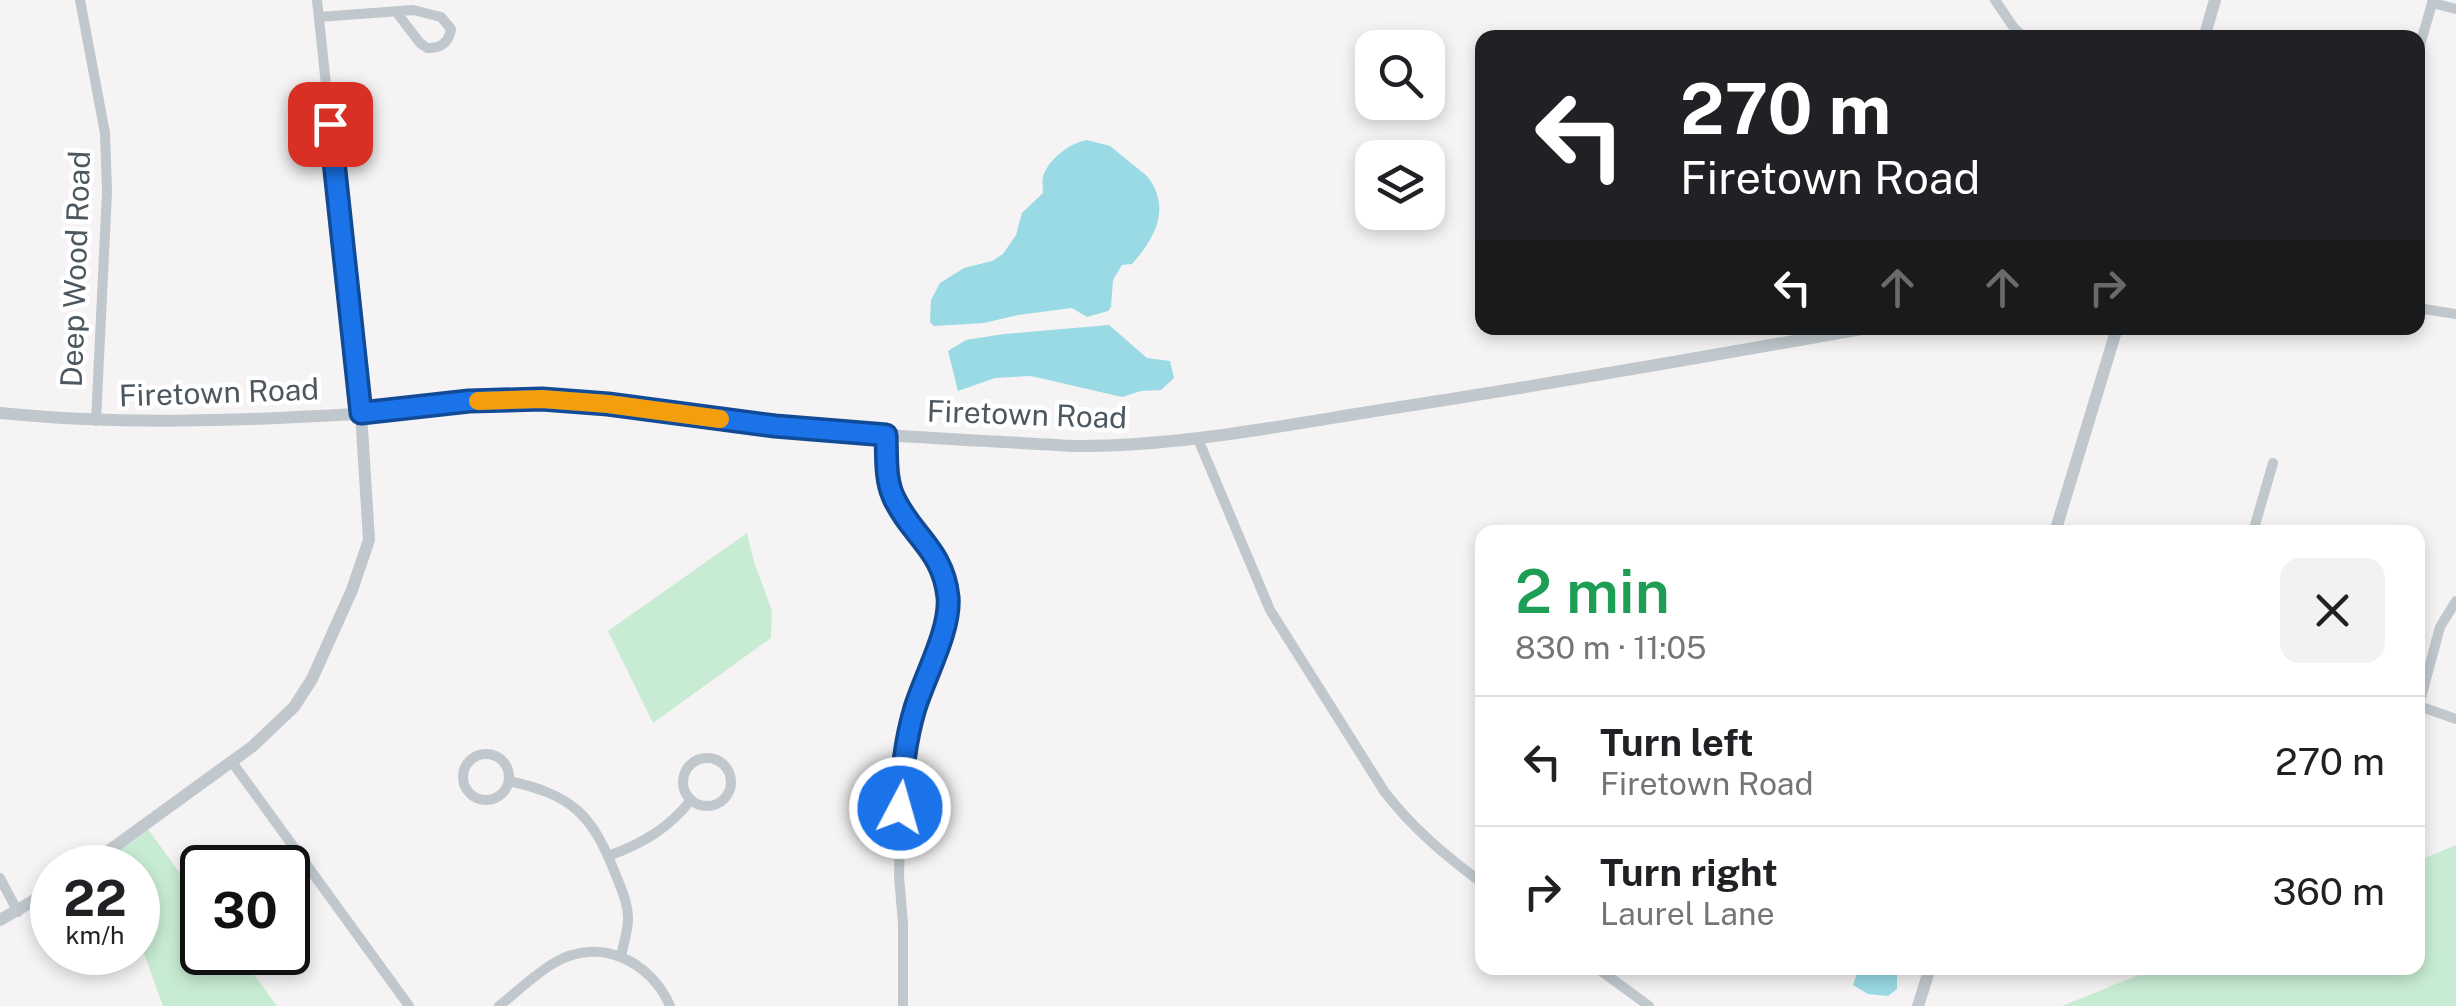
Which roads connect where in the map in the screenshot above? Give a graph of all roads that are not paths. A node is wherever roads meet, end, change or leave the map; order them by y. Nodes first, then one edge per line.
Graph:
1 (80, 0) edge
2 (317, 0) edge
3 (1995, 0) edge
4 (2215, 0) edge
5 (2433, 2) edge
6 (2456, 9) edge
7 (396, 13) junction
8 (319, 17) junction
9 (2016, 30) edge
10 (2206, 30) edge
11 (2425, 30) edge
12 (2425, 309) edge
13 (2456, 314) edge
14 (1829, 335) edge
15 (2116, 335) edge
16 (0, 413) edge
17 (361, 413) junction
18 (96, 421) junction
19 (886, 435) junction
20 (1198, 439) junction
21 (2273, 462) dead end
22 (2057, 525) edge
23 (2255, 525) edge
24 (2456, 601) edge
25 (2425, 683) edge
26 (2425, 710) edge
27 (2456, 719) edge
28 (232, 762) junction
29 (509, 781) junction
30 (692, 800) junction
31 (117, 845) edge
32 (608, 856) junction
33 (1475, 877) edge
34 (0, 878) edge
35 (30, 904) edge
36 (18, 912) junction
37 (0, 920) edge
38 (621, 958) junction
39 (1607, 975) edge
40 (1928, 975) edge
41 (409, 1006) edge
42 (499, 1006) edge
43 (670, 1006) edge
44 (903, 1006) edge
45 (1649, 1006) edge
46 (1918, 1006) edge

1 - 18 street, Deep Wood Road
2 - 8 street
3 - 9 street
4 - 10 street
5 - 6 street
5 - 11 street
7 - 7 street
7 - 8 street
8 - 17 street
12 - 13 street
14 - 20 street, Firetown Road
15 - 22 street
16 - 18 street, Firetown Road
17 - 18 street, Firetown Road
17 - 19 street, Firetown Road
17 - 28 street
19 - 20 street, Firetown Road
19 - 44 street
20 - 33 street
21 - 23 street
24 - 25 street
26 - 27 street
28 - 31 street
28 - 41 street
29 - 29 street
29 - 32 street
30 - 30 street
30 - 32 street
32 - 38 street
34 - 36 street
35 - 36 street
36 - 37 street
38 - 42 street
38 - 43 street
39 - 45 street
40 - 46 street

